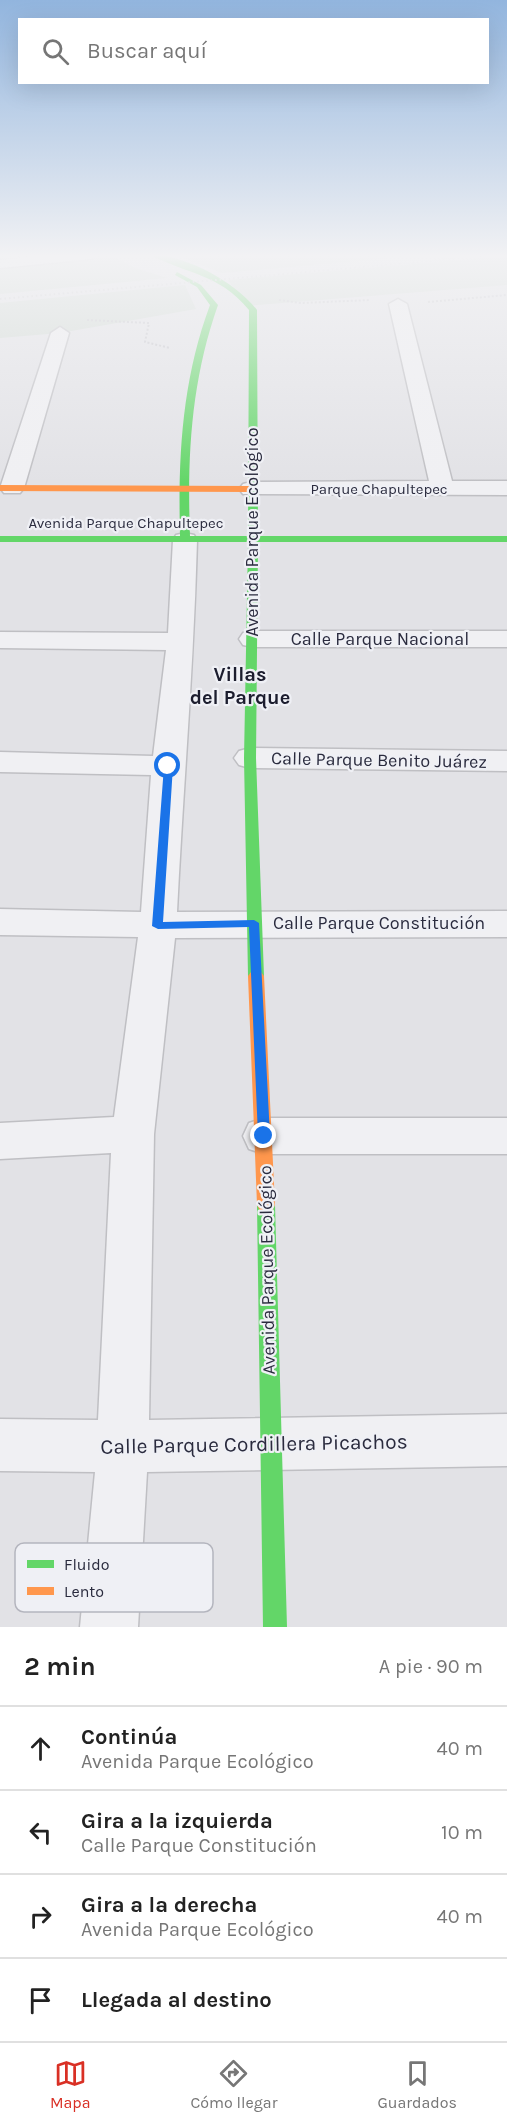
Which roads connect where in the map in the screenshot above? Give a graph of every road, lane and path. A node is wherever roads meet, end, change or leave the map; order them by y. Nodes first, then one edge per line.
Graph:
1 (148, 331) edge
2 (203, 331) edge
3 (253, 331) edge
4 (404, 331) edge
5 (60, 333) edge
6 (195, 354) junction
7 (6, 488) edge
8 (507, 488) edge
9 (251, 489) junction
10 (442, 489) junction
11 (183, 490) junction
12 (507, 538) edge
13 (0, 539) edge
14 (252, 539) junction
15 (185, 540) junction
16 (253, 639) junction
17 (507, 639) edge
18 (0, 640) edge
19 (182, 642) junction
20 (250, 758) junction
21 (507, 761) edge
22 (0, 762) edge
23 (168, 766) junction
24 (0, 922) edge
25 (254, 923) junction
26 (507, 924) edge
27 (158, 926) junction
28 (133, 1134) junction
29 (264, 1136) junction
30 (507, 1136) edge
31 (0, 1141) edge
32 (507, 1440) edge
33 (271, 1444) junction
34 (0, 1445) edge
35 (123, 1446) junction
36 (115, 1543) edge
37 (110, 1612) edge
38 (109, 1627) edge
39 (275, 1627) edge

1 - 6 path
2 - 6 street
3 - 9 street, Avenida Parque Ecológico
4 - 10 street
5 - 7 street
6 - 11 street
7 - 11 street, Avenida Parque Chapultepec
8 - 10 street, Parque Chapultepec
9 - 10 street, Parque Chapultepec
9 - 11 street, Avenida Parque Chapultepec
9 - 14 street, Avenida Parque Ecológico
11 - 15 street
12 - 14 street
13 - 15 street, Avenida Parque Chapultepec
14 - 15 street, Avenida Parque Chapultepec
14 - 16 street, Avenida Parque Ecológico
15 - 19 street
16 - 17 street, Calle Parque Nacional
16 - 20 street, Avenida Parque Ecológico
18 - 19 street
19 - 23 street
20 - 21 street, Calle Parque Benito Juárez
20 - 25 street, Avenida Parque Ecológico
22 - 23 street
23 - 27 street
24 - 27 street, Calle Parque Constitución
25 - 26 street, Calle Parque Constitución
25 - 27 street, Calle Parque Constitución
25 - 29 street, Avenida Parque Ecológico
27 - 28 street
28 - 31 street
28 - 35 street
29 - 30 street
29 - 33 street, Avenida Parque Ecológico
32 - 33 street, Calle Parque Cordillera Picachos
33 - 35 street, Calle Parque Cordillera Picachos
33 - 39 street, Avenida Parque Ecológico
34 - 35 street, Calle Parque Cordillera Picachos
35 - 36 street
37 - 38 street

